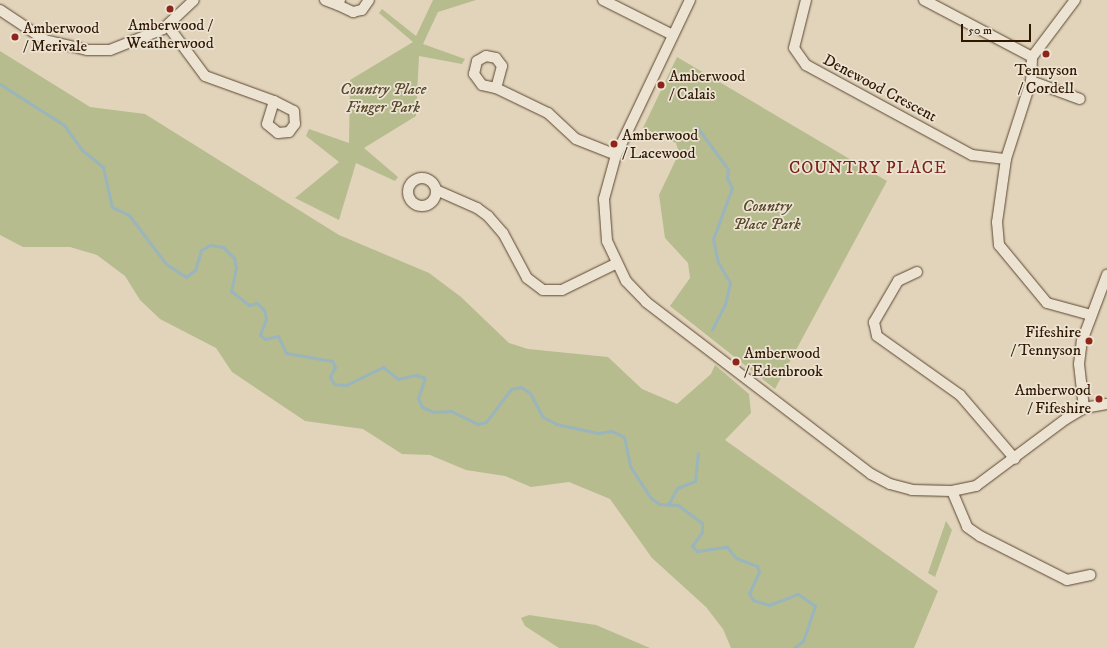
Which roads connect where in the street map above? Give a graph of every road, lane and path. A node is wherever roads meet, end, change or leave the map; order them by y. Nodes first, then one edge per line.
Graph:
1 (194, 0) edge
2 (325, 0) edge
3 (369, 0) edge
4 (603, 0) edge
5 (690, 0) edge
6 (806, 0) edge
7 (924, 0) edge
8 (1075, 0) edge
9 (339, 3) edge
10 (0, 10) edge
11 (168, 26) junction
12 (673, 35) junction
13 (1032, 57) junction
14 (1031, 81) junction
15 (496, 88) dead end
16 (1080, 99) dead end
17 (274, 101) dead end
18 (616, 155) junction
19 (1006, 159) junction
20 (436, 190) dead end
21 (616, 264) junction
22 (917, 272) dead end
23 (1107, 275) edge
24 (1091, 315) junction
25 (1107, 404) edge
26 (1084, 408) junction
27 (1015, 459) junction
28 (952, 491) junction
29 (1090, 575) dead end

1 - 11 street
2 - 9 street
3 - 9 street
4 - 12 street
5 - 12 street
6 - 19 street, Denewood Crescent
7 - 13 street
8 - 13 street
10 - 11 street
11 - 17 street
12 - 18 street
13 - 14 street
14 - 16 street
14 - 19 street
15 - 18 street
18 - 21 street
19 - 24 street
20 - 21 street
21 - 28 street
22 - 27 street
23 - 24 street
24 - 26 street
25 - 26 street
26 - 27 street
27 - 28 street
28 - 29 street

